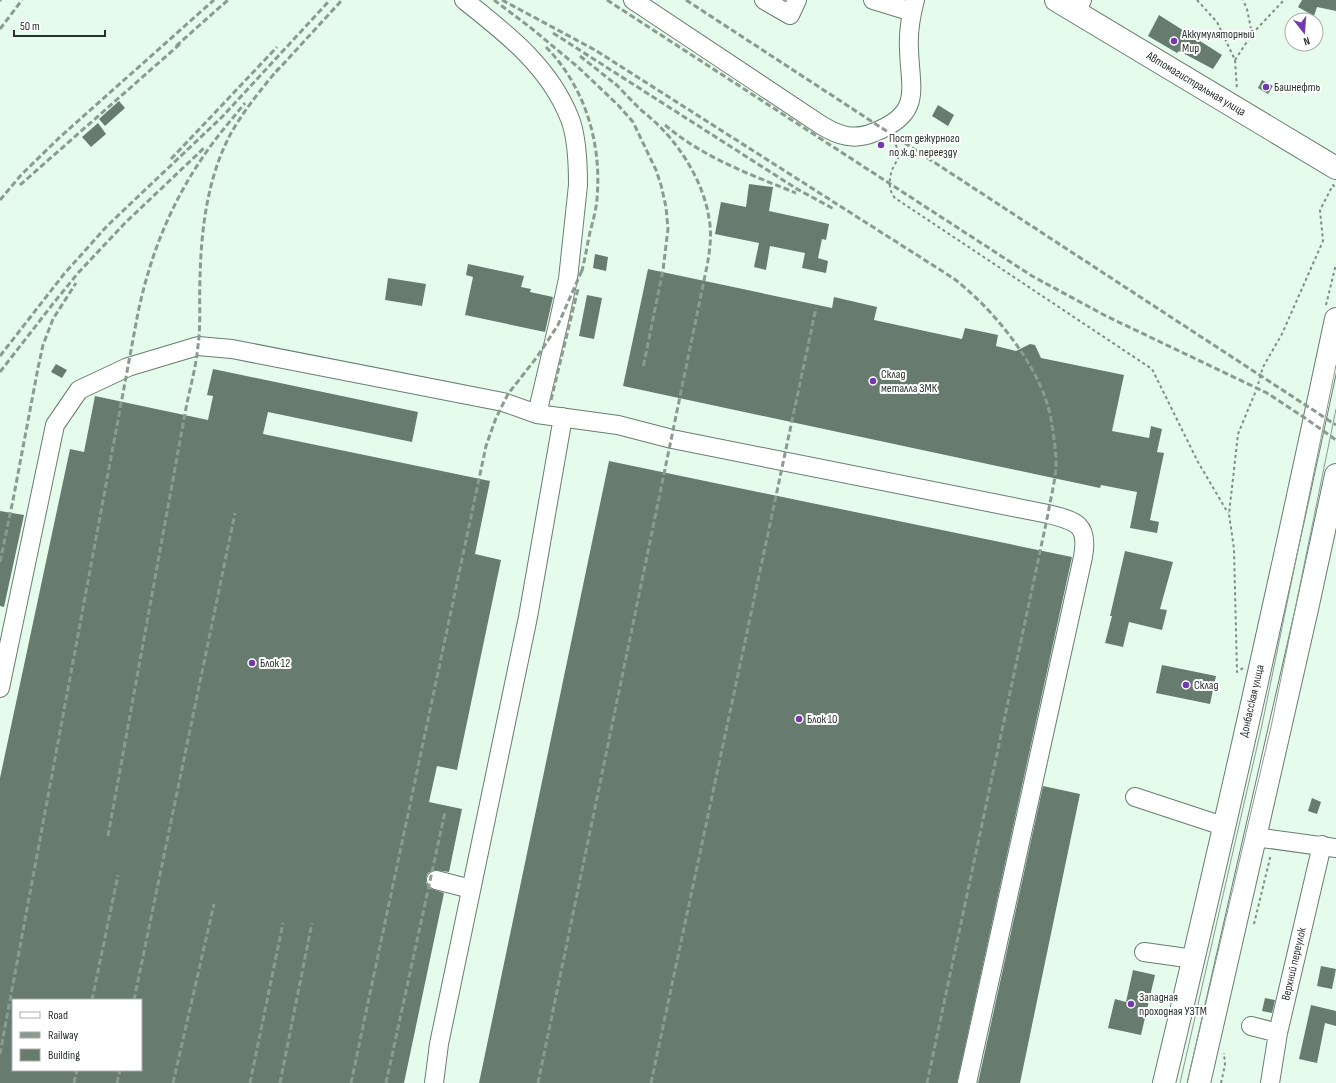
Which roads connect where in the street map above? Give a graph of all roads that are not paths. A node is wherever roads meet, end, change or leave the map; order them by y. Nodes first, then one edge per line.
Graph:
1 (464, 0) edge
2 (633, 0) edge
3 (764, 0) edge
4 (797, 0) edge
5 (873, 0) edge
6 (1056, 0) edge
7 (914, 6) edge
8 (1079, 6) edge
9 (1336, 168) edge
10 (1336, 319) edge
11 (537, 414) junction
12 (563, 417) junction
13 (1336, 475) edge
14 (0, 688) edge
15 (1135, 798) dead end
16 (1223, 826) junction
17 (1255, 837) junction
18 (1329, 847) edge
19 (436, 880) dead end
20 (471, 889) junction
21 (1144, 952) dead end
22 (1194, 959) junction
23 (1251, 1026) dead end
24 (1278, 1033) junction
25 (434, 1083) edge
26 (967, 1083) edge
27 (1164, 1083) edge
28 (1198, 1083) edge
29 (1270, 1083) edge

1 - 11 street
2 - 7 street
3 - 4 street
5 - 7 street
6 - 8 main road, Автомагистральная улица
8 - 9 main road, Автомагистральная улица
10 - 16 main road, Донбасская улица
11 - 12 street
11 - 14 street
12 - 20 street
12 - 26 street
13 - 17 main road
15 - 16 street
16 - 22 main road, Донбасская улица
17 - 18 street
17 - 28 main road
18 - 24 street, Верхний переулок
19 - 20 street
20 - 25 street
21 - 22 street
22 - 27 main road, Донбасская улица
23 - 24 street
24 - 29 street, Верхний переулок

